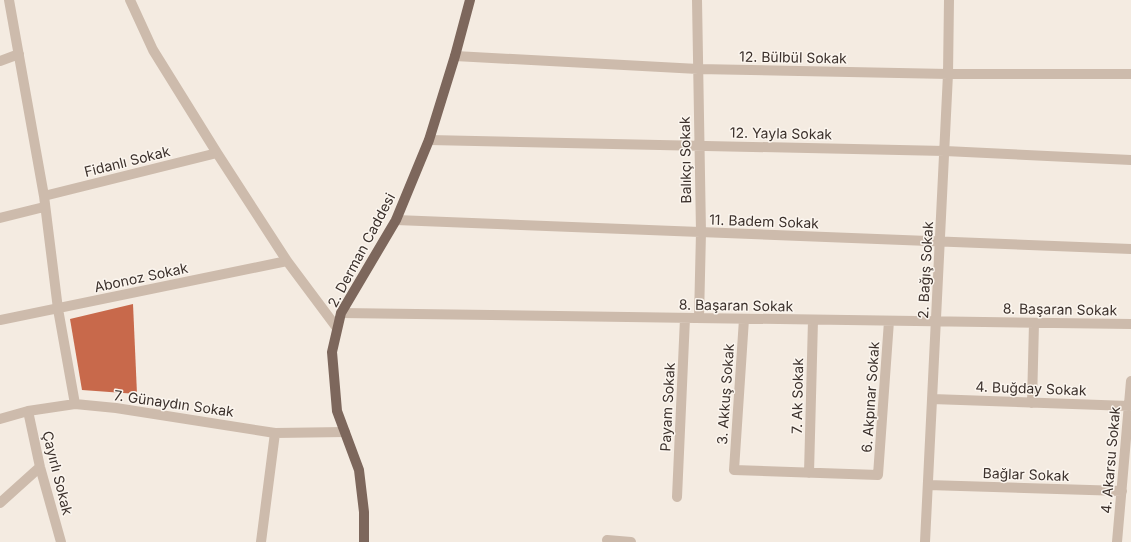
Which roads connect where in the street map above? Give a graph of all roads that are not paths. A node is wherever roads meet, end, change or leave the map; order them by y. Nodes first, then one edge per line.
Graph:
1 (9, 0) edge
2 (130, 0) edge
3 (470, 0) edge
4 (697, 0) edge
5 (949, 0) edge
6 (19, 54) junction
7 (455, 56) junction
8 (0, 61) edge
9 (698, 69) junction
10 (948, 74) junction
11 (1131, 74) edge
12 (429, 140) junction
13 (698, 145) junction
14 (945, 151) junction
15 (217, 153) junction
16 (1131, 160) edge
17 (44, 196) junction
18 (44, 207) junction
19 (0, 218) edge
20 (396, 220) junction
21 (701, 232) junction
22 (940, 242) junction
23 (1131, 249) edge
24 (287, 261) junction
25 (58, 309) junction
26 (341, 313) junction
27 (685, 318) junction
28 (699, 318) junction
29 (744, 319) junction
30 (0, 320) edge
31 (812, 320) junction
32 (889, 321) junction
33 (936, 322) junction
34 (1034, 323) junction
35 (1131, 324) edge
36 (337, 328) junction
37 (1131, 381) edge
38 (932, 399) junction
39 (1032, 402) junction
40 (75, 404) junction
41 (1129, 406) junction
42 (28, 412) junction
43 (0, 419) edge
44 (345, 432) junction
45 (275, 433) junction
46 (40, 467) junction
47 (809, 473) junction
48 (928, 485) junction
49 (1122, 491) junction
50 (677, 497) dead end
51 (0, 503) edge
52 (607, 540) dead end
53 (61, 542) edge
54 (261, 542) edge
55 (364, 542) edge
56 (631, 542) edge
57 (925, 542) edge
58 (1117, 542) edge

1 - 6 street
2 - 15 street
3 - 7 main road, 2. Derman Caddesi
4 - 9 street, Balıkçı Sokak
5 - 10 street, 2. Bağış Sokak
6 - 8 street
6 - 17 street
7 - 9 street, 12. Bülbül Sokak
7 - 12 main road, 2. Derman Caddesi
9 - 10 street, 12. Bülbül Sokak
9 - 13 street, Balıkçı Sokak
10 - 11 street, 12. Bülbül Sokak
10 - 14 street, 2. Bağış Sokak
12 - 13 street, 12. Yayla Sokak
12 - 20 main road, 2. Derman Caddesi
13 - 14 street, 12. Yayla Sokak
13 - 21 street, Balıkçı Sokak
14 - 16 street, 12. Yayla Sokak
14 - 22 street, 2. Bağış Sokak
15 - 17 street, Fidanlı Sokak
15 - 24 street
17 - 18 street
18 - 19 street
18 - 25 street
20 - 21 street, 11. Badem Sokak
20 - 26 main road, 2. Derman Caddesi
21 - 22 street, 11. Badem Sokak
21 - 28 street, Balıkçı Sokak
22 - 23 street, 11. Badem Sokak
22 - 33 street, 2. Bağış Sokak
24 - 25 street, Abonoz Sokak
24 - 36 street
25 - 30 street, Abonoz Sokak
25 - 40 street
26 - 27 street, 8. Başaran Sokak
26 - 36 main road, 2. Derman Caddesi
27 - 28 street, 8. Başaran Sokak
27 - 50 street, Payam Sokak
28 - 29 street, 8. Başaran Sokak
29 - 31 street, 8. Başaran Sokak
29 - 47 street, 3. Akkuş Sokak
31 - 32 street, 8. Başaran Sokak
31 - 47 street, 7. Ak Sokak
32 - 33 street, 8. Başaran Sokak
32 - 47 street, 6. Akpınar Sokak
33 - 34 street, 8. Başaran Sokak
33 - 38 street, 2. Bağış Sokak
34 - 35 street, 8. Başaran Sokak
34 - 39 street
36 - 44 main road, 2. Derman Caddesi
37 - 41 street, 4. Akarsu Sokak
38 - 39 street, 4. Buğday Sokak
38 - 48 street, 2. Bağış Sokak
39 - 41 street, 4. Buğday Sokak
40 - 42 street, 7. Günaydın Sokak
40 - 45 street, 7. Günaydın Sokak
41 - 49 street, 4. Akarsu Sokak
42 - 43 street, 7. Günaydın Sokak
42 - 46 street, Çayırlı Sokak
44 - 45 street, 7. Günaydın Sokak
44 - 55 main road, 2. Derman Caddesi
45 - 54 street
46 - 51 street
46 - 53 street, Çayırlı Sokak
48 - 49 street, Bağlar Sokak
48 - 57 street, 2. Bağış Sokak
49 - 58 street, 4. Akarsu Sokak
52 - 56 street

